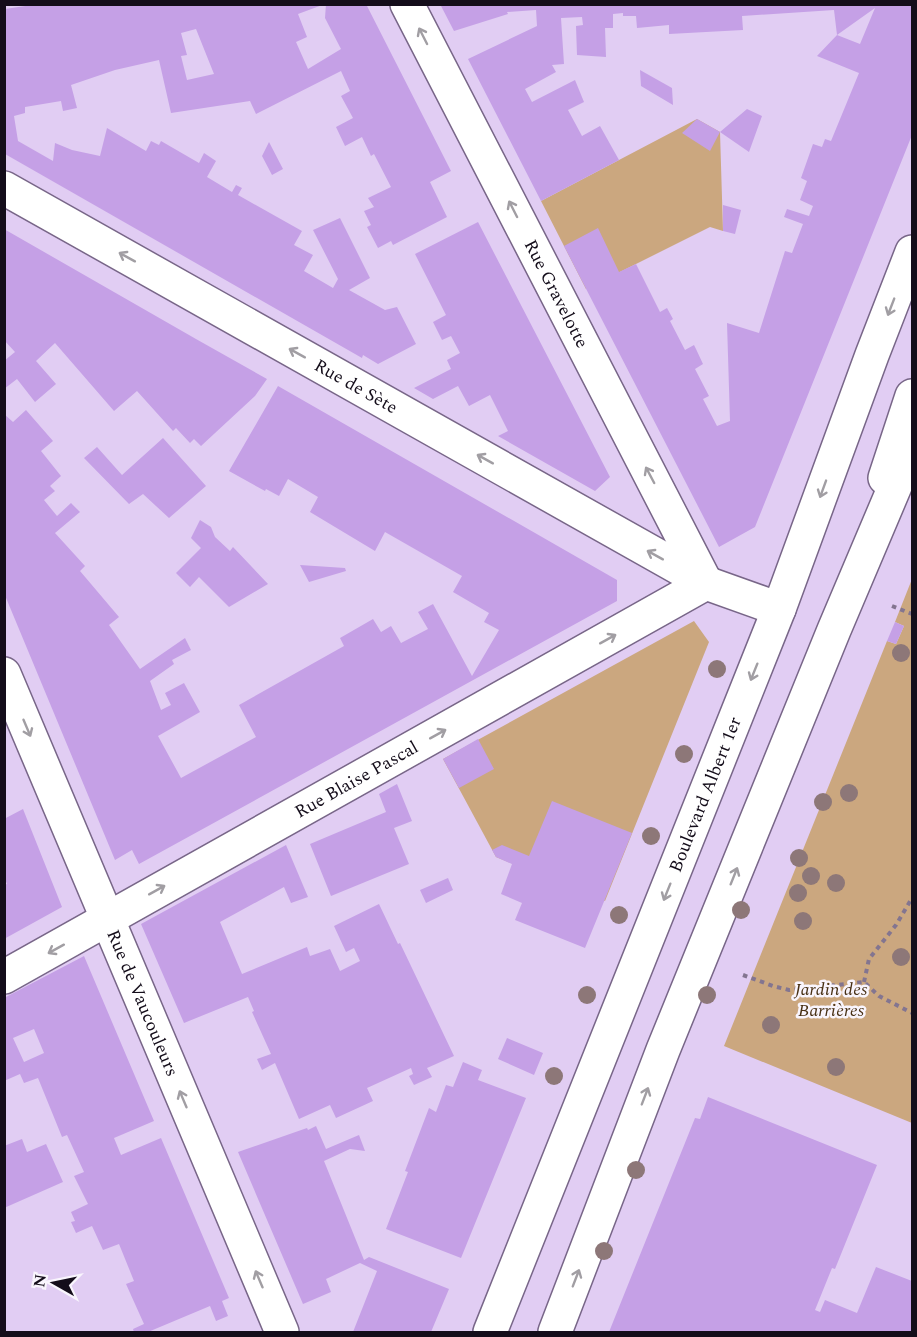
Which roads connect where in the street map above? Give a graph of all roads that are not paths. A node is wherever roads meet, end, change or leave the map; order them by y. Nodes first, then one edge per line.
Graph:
1 (407, 4) edge
2 (4, 188) edge
3 (912, 252) edge
4 (912, 396) edge
5 (912, 446) edge
6 (706, 583) junction
7 (779, 609) junction
8 (834, 630) junction
9 (4, 674) edge
10 (107, 920) junction
11 (4, 977) edge
12 (282, 1332) edge
13 (490, 1332) edge
14 (555, 1332) edge

6 -> 1 street, Rue Gravelotte
6 -> 2 street, Rue de Sète
3 -> 7 street, Boulevard Albert 1er
4 - 8 street
5 - 8 street
6 - 7 street, Rue de Sète
10 -> 6 street, Rue Blaise Pascal
7 -> 13 street, Boulevard Albert 1er
14 -> 8 street
9 -> 10 street, Rue de Vaucouleurs
10 -> 11 street, Rue Blaise Pascal
12 -> 10 street, Rue de Vaucouleurs

